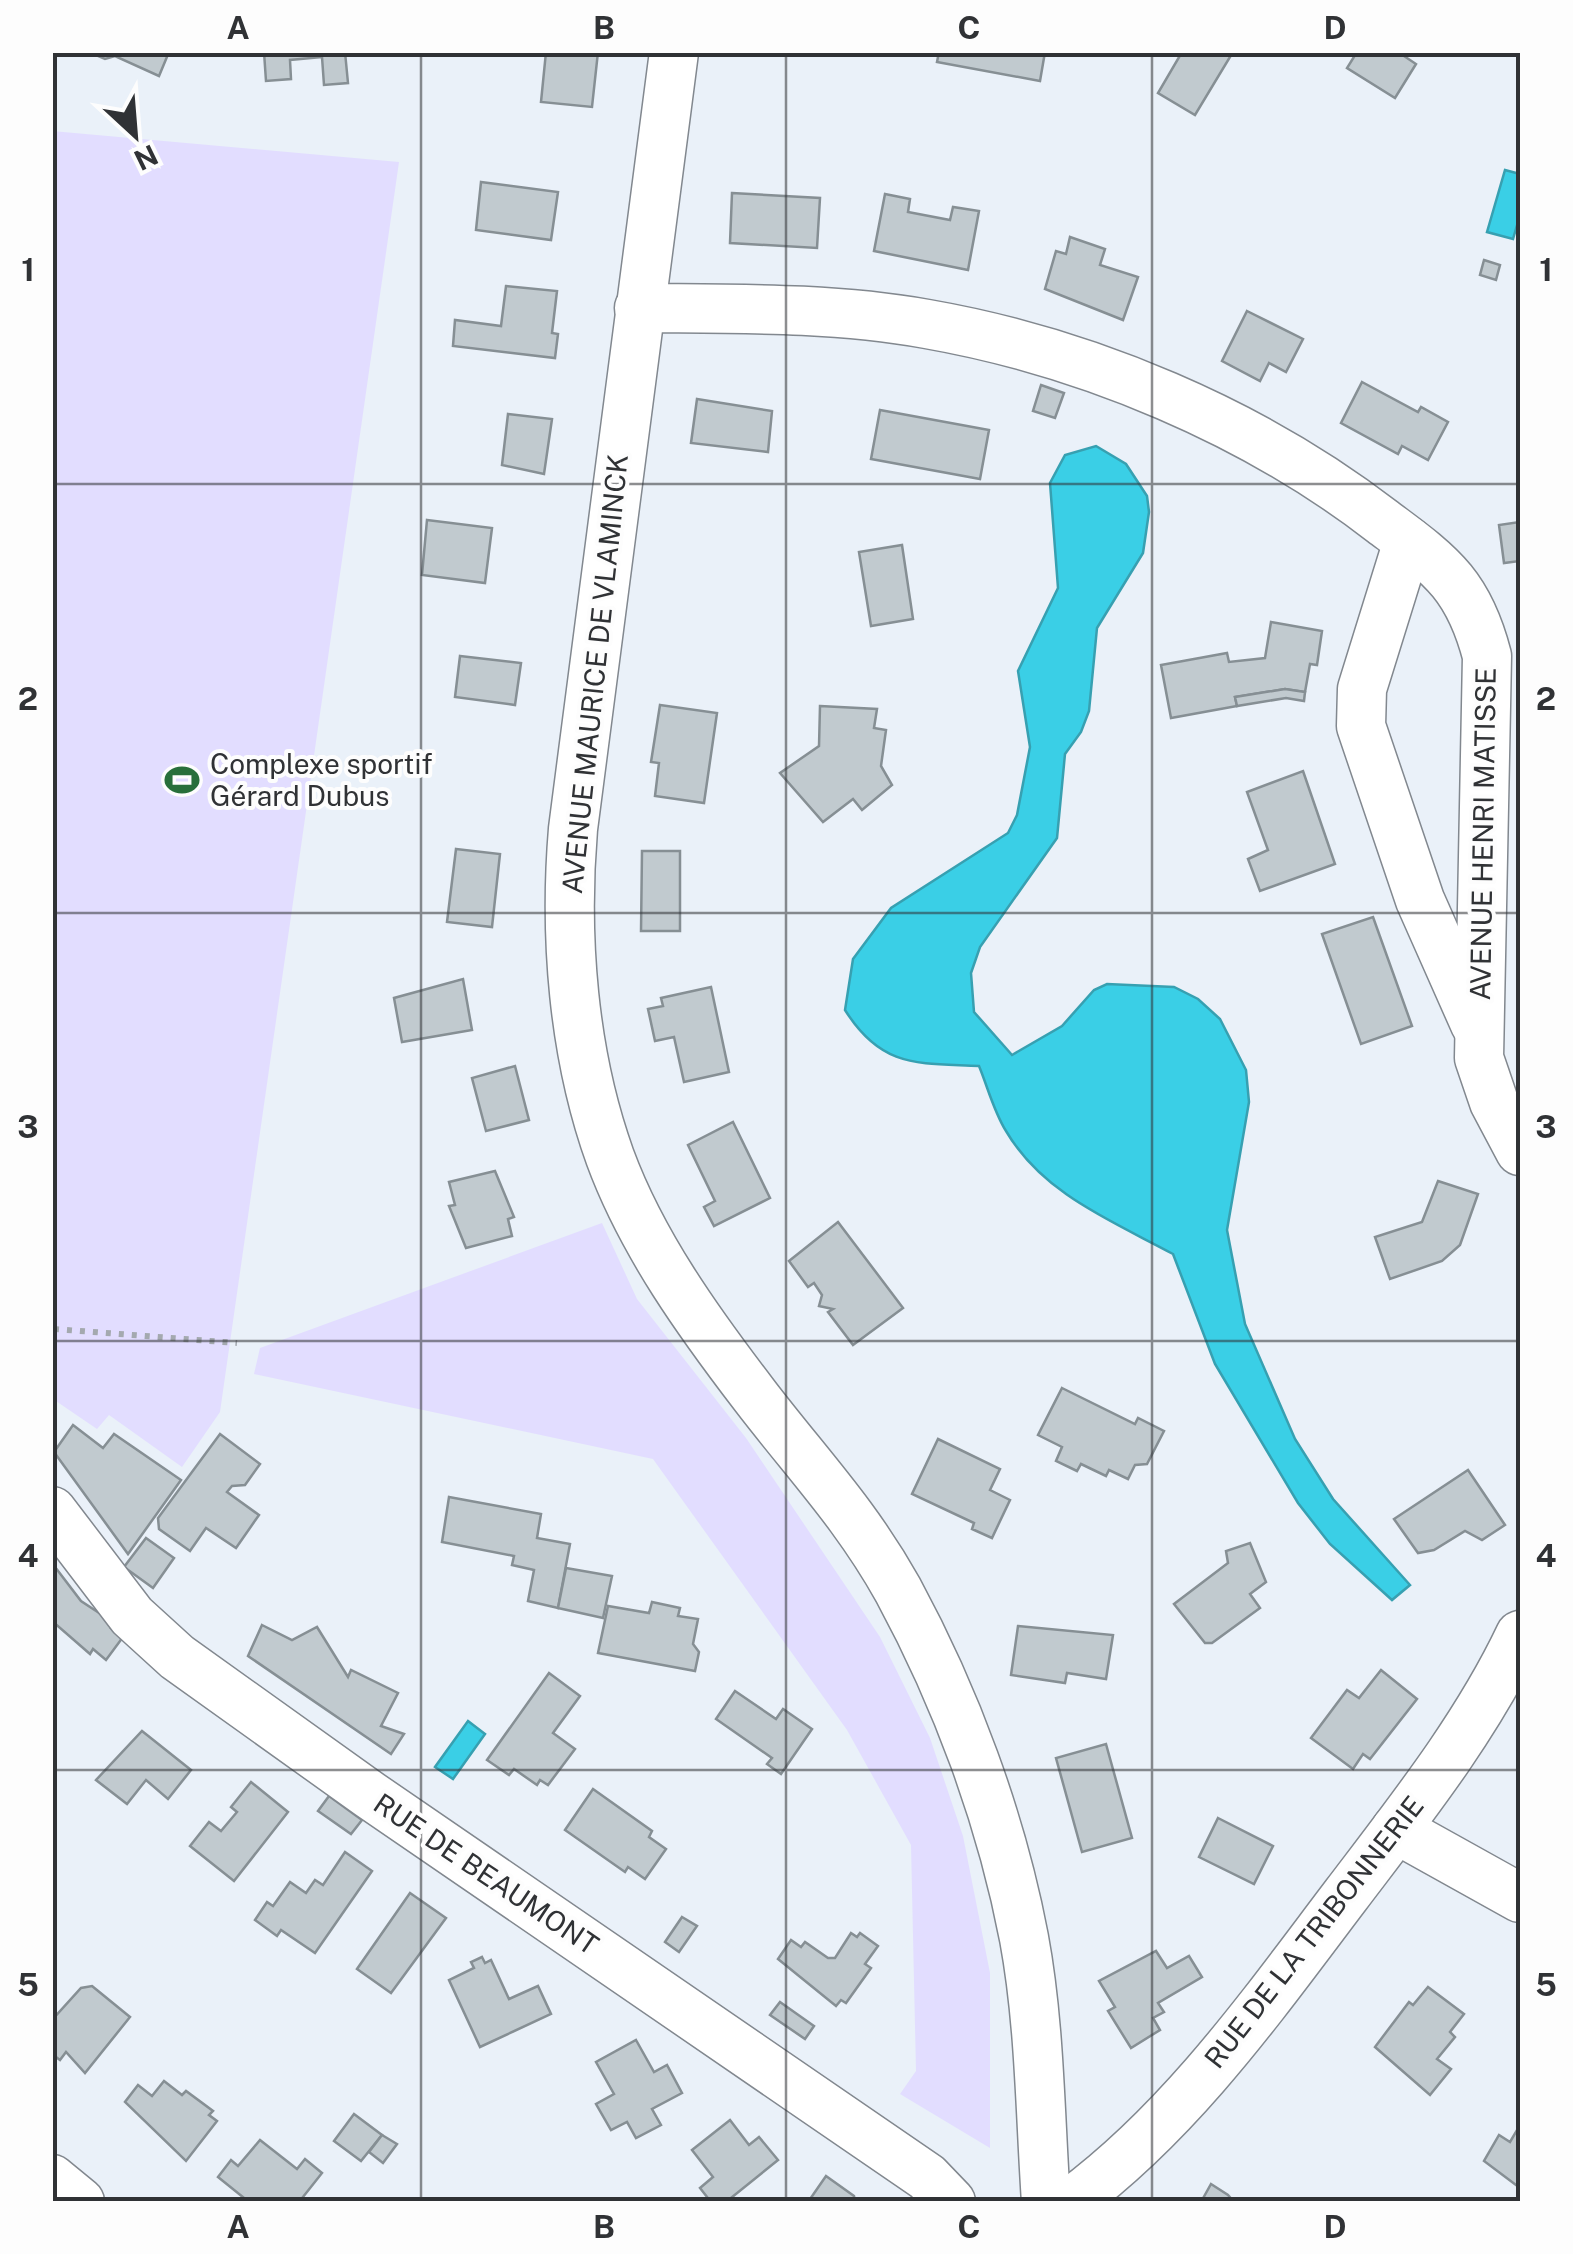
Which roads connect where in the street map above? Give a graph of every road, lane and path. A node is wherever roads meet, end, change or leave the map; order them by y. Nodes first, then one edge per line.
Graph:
1 (674, 52) edge
2 (639, 308) junction
3 (1408, 541) junction
4 (1480, 1035) junction
5 (1520, 1150) edge
6 (53, 1329) edge
7 (237, 1343) dead end
8 (52, 1511) edge
9 (1520, 1634) edge
10 (1396, 1829) junction
11 (1520, 1898) edge
12 (52, 2179) edge
13 (80, 2202) edge
14 (951, 2202) edge
15 (1046, 2202) edge
16 (1072, 2202) edge

1 - 2 street, AVENUE MAURICE DE VLAMINCK
2 - 3 street, AVENUE HENRI MATISSE
2 - 15 street, AVENUE MAURICE DE VLAMINCK
3 - 4 street, AVENUE HENRI MATISSE
3 - 4 street, AVENUE HENRI MATISSE
4 - 5 street, AVENUE HENRI MATISSE
6 - 7 path
8 - 14 street, RUE DE BEAUMONT
9 - 10 street, RUE DE LA TRIBONNERIE
10 - 11 street
10 - 16 street, RUE DE LA TRIBONNERIE
12 - 13 street

